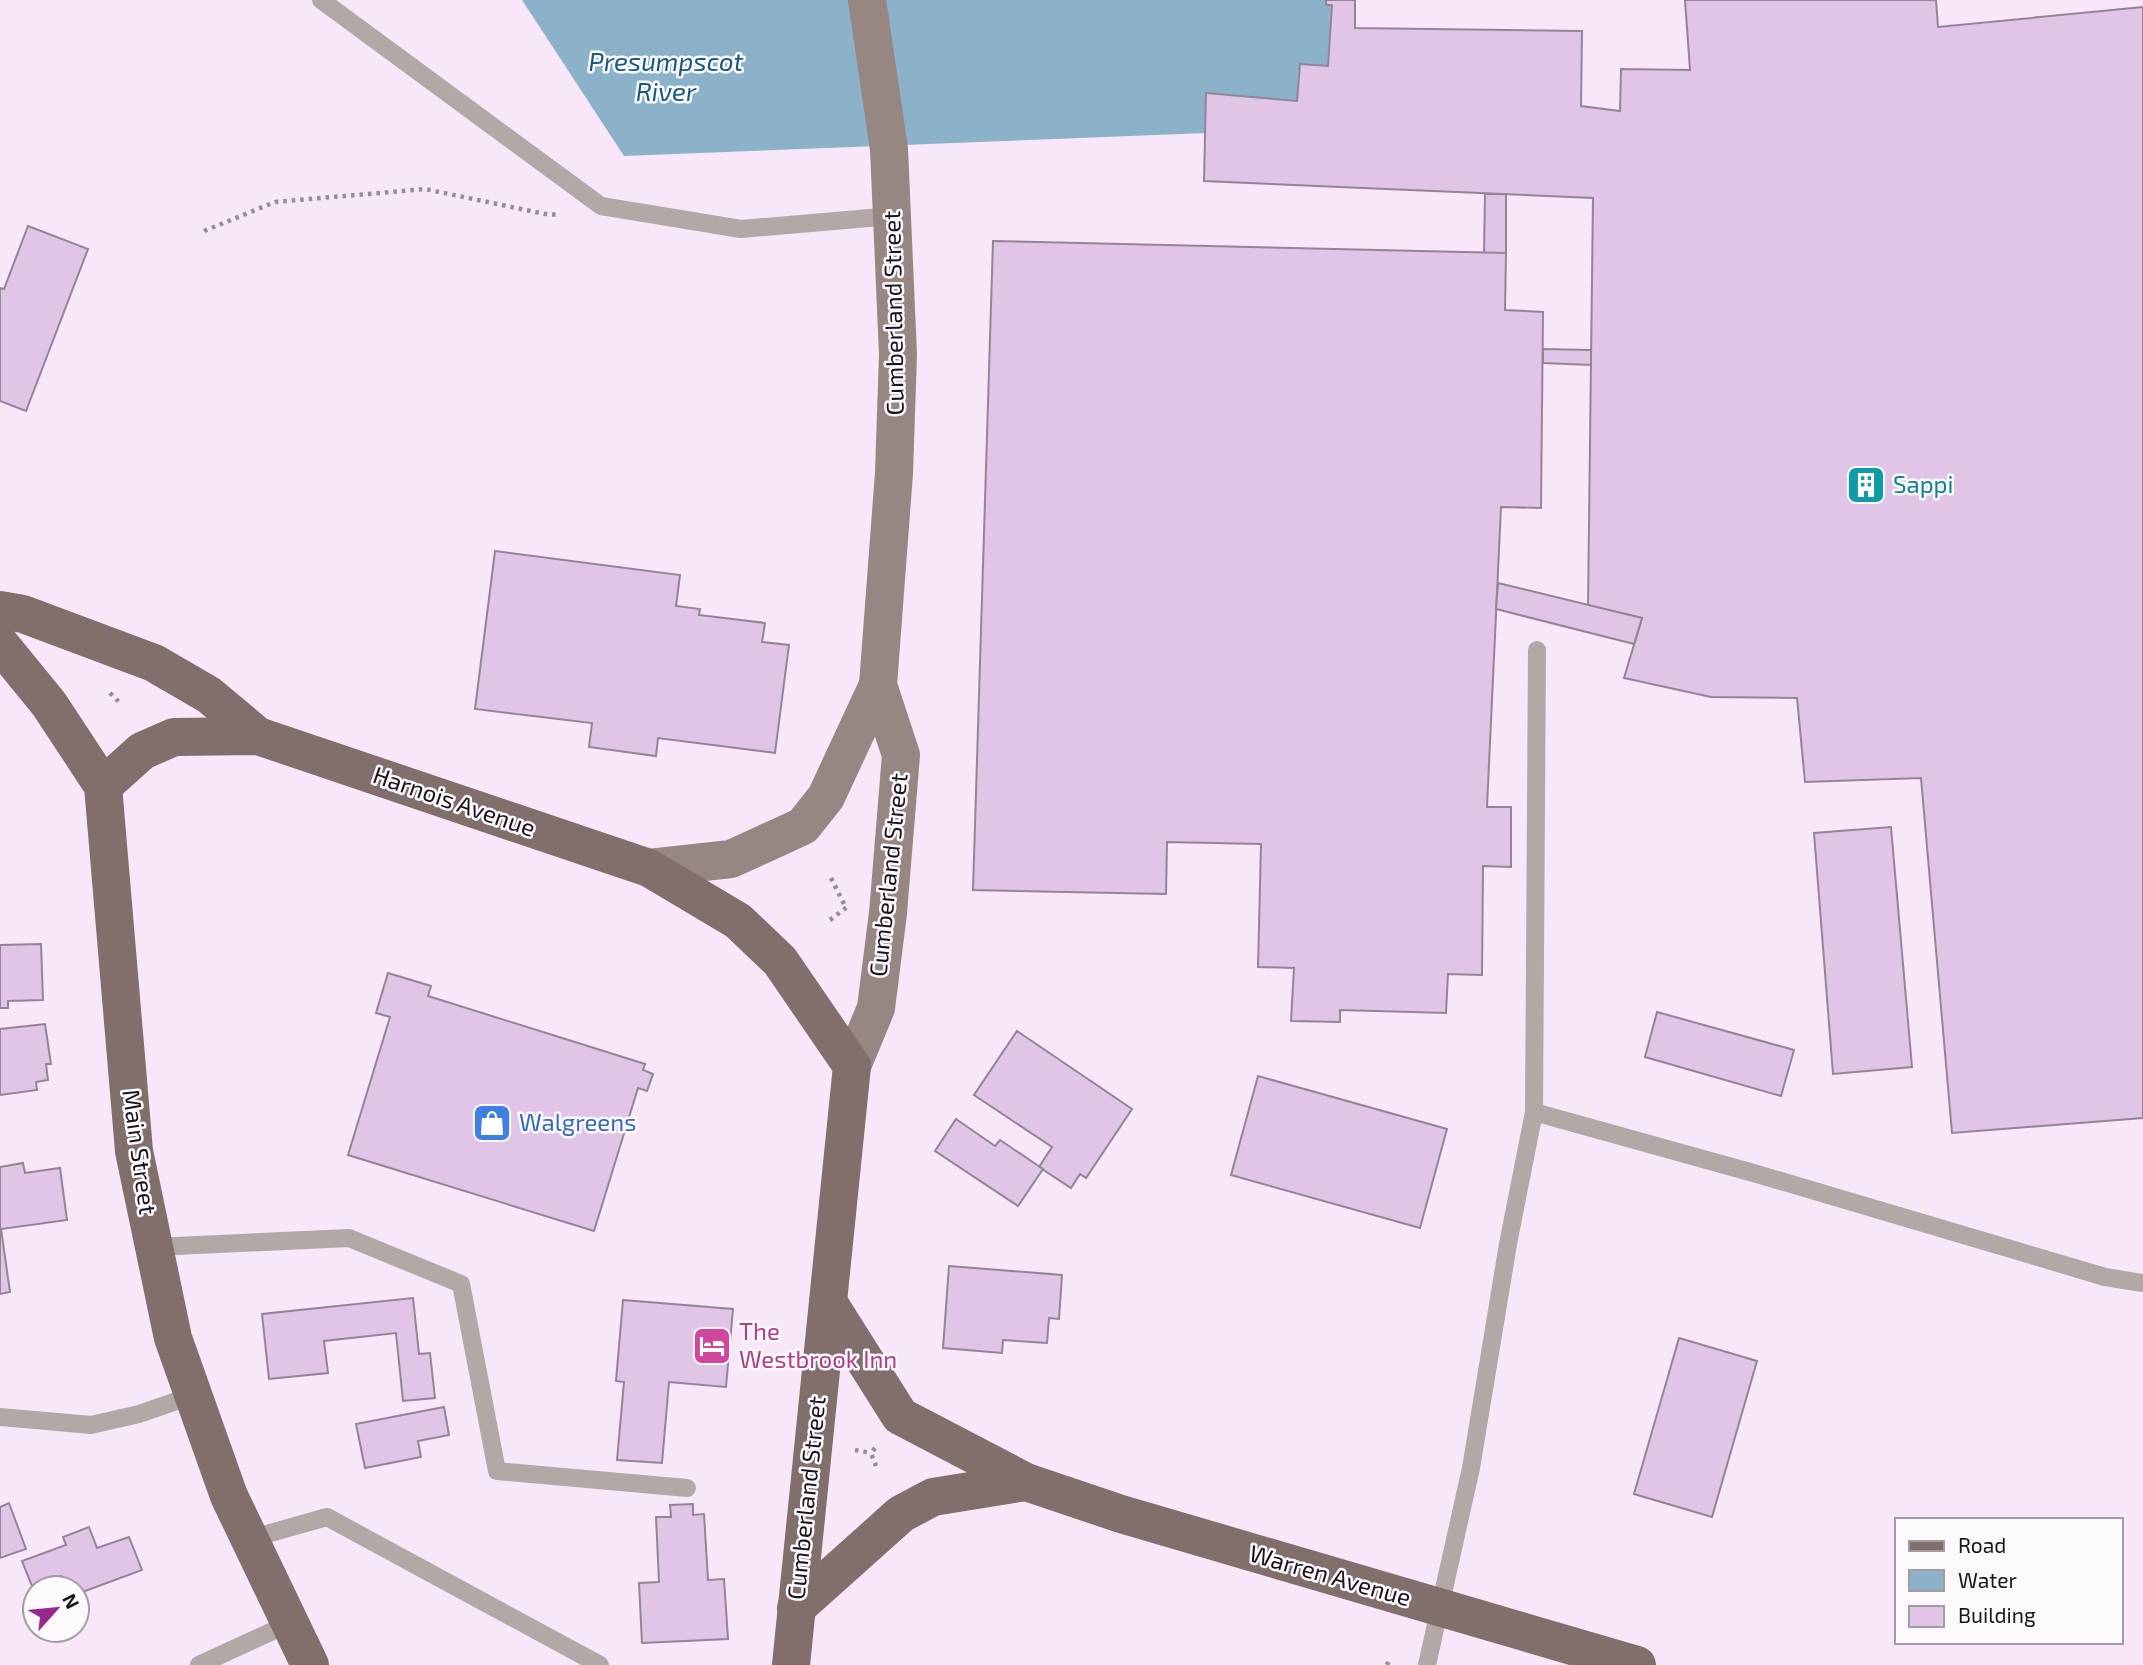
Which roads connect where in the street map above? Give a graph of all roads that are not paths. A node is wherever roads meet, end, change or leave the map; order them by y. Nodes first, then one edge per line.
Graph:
1 (321, 0) edge
2 (867, 0) edge
3 (893, 216) junction
4 (0, 610) edge
5 (0, 645) edge
6 (1537, 650) dead end
7 (878, 685) junction
8 (258, 736) junction
9 (103, 786) junction
10 (649, 868) junction
11 (852, 1066) junction
12 (1534, 1112) junction
13 (154, 1247) junction
14 (2143, 1283) edge
15 (828, 1302) junction
16 (194, 1395) junction
17 (0, 1417) edge
18 (1026, 1482) junction
19 (687, 1488) dead end
20 (249, 1539) junction
21 (796, 1608) junction
22 (1440, 1608) junction
23 (290, 1623) junction
24 (200, 1665) edge
25 (310, 1665) edge
26 (600, 1665) edge
27 (791, 1665) edge
28 (1427, 1665) edge
29 (1637, 1665) edge

1 - 3 lane
2 - 3 main road, Cumberland Street
3 - 7 main road, Cumberland Street
4 - 8 main road, Harnois Avenue
5 - 9 main road, Main Street
6 - 12 lane
7 - 10 main road, Harnois Avenue
7 - 11 main road, Cumberland Street
8 - 9 main road, Harnois Avenue
8 - 10 main road, Harnois Avenue
9 - 13 main road, Main Street
10 - 11 main road, Harnois Avenue
11 - 15 main road, Cumberland Street
12 - 14 lane
12 - 22 lane
13 - 16 main road, Main Street
13 - 19 lane
15 - 18 main road, Warren Avenue
15 - 21 main road, Cumberland Street
16 - 17 lane
16 - 20 main road, Main Street
18 - 21 main road, Warren Avenue
18 - 22 main road, Warren Avenue
20 - 23 main road, Main Street
20 - 26 lane
21 - 27 main road, Cumberland Street
22 - 28 lane
22 - 29 main road, Warren Avenue
23 - 24 lane
23 - 25 main road, Main Street

